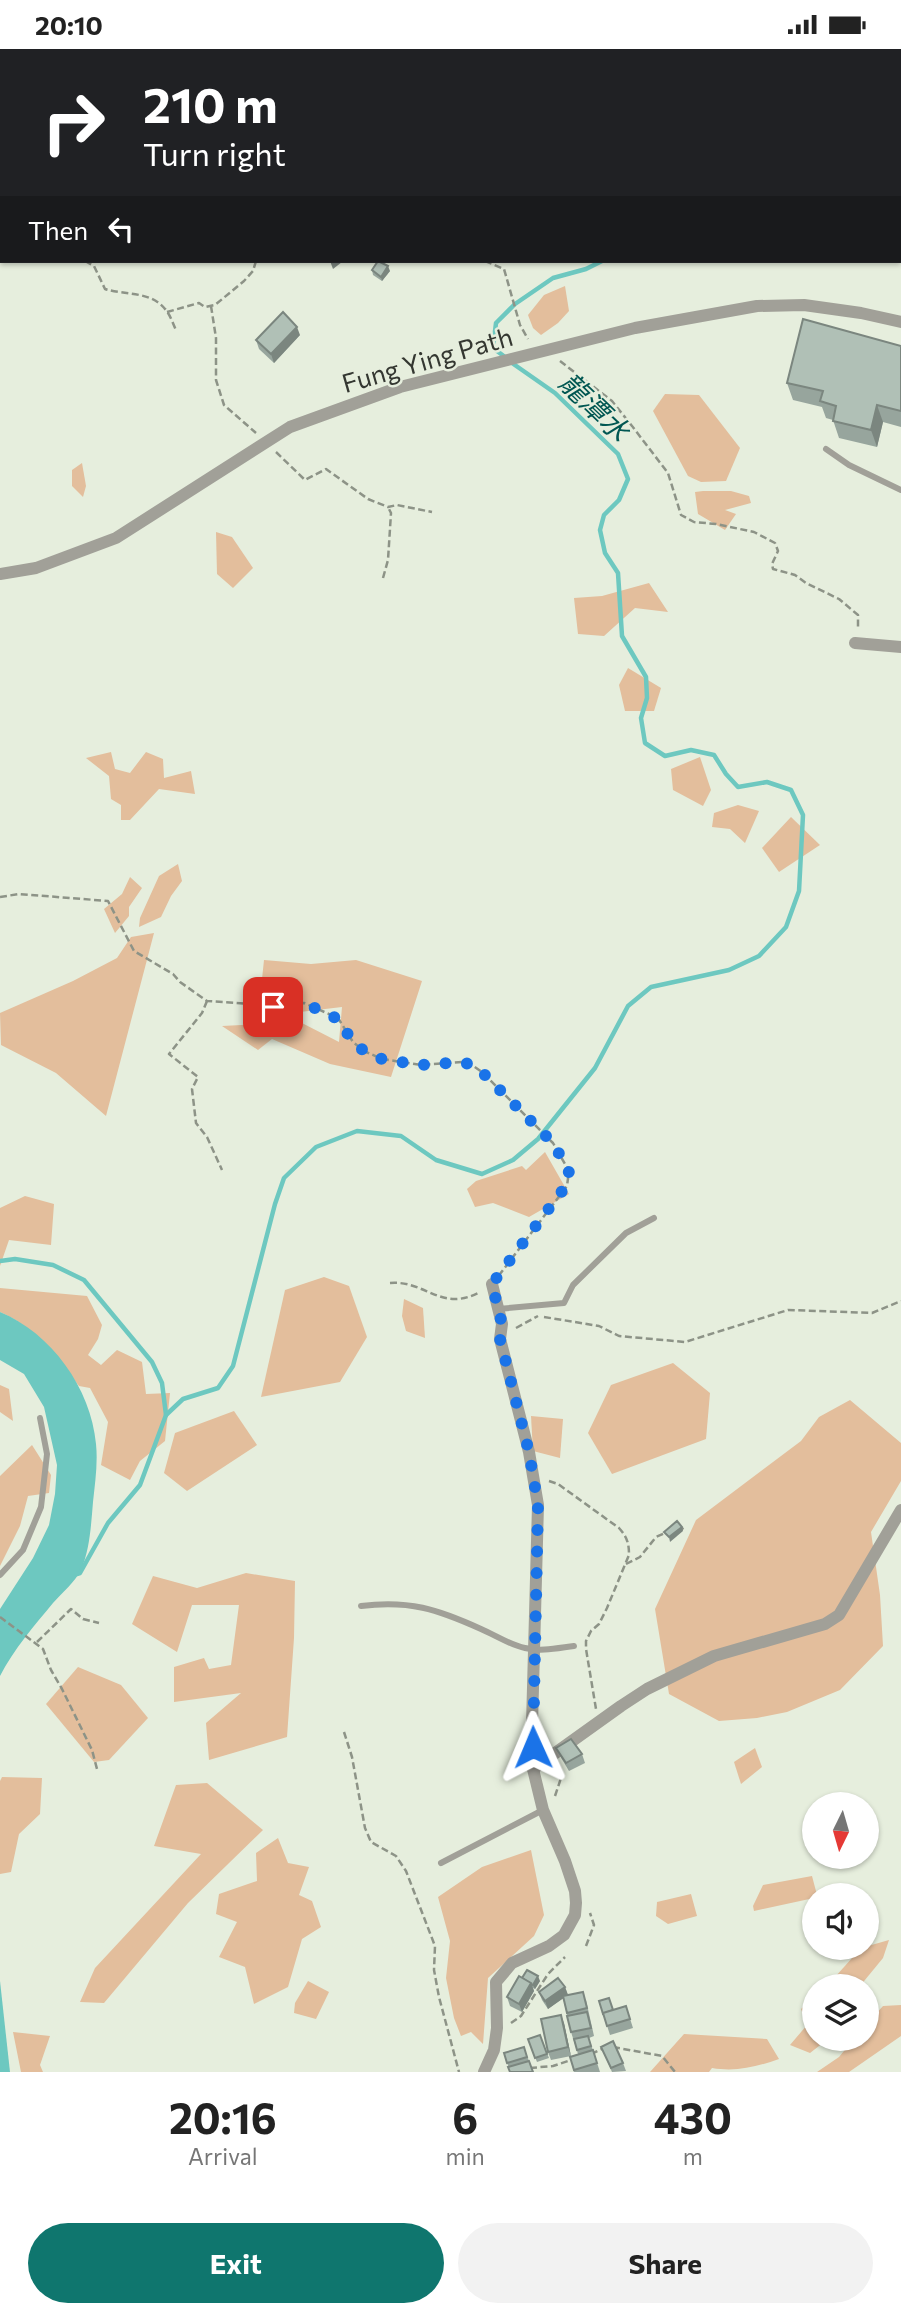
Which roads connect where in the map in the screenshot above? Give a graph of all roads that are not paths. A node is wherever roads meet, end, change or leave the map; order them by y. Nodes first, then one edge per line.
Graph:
1 (901, 322) edge
2 (826, 449) dead end
3 (901, 490) edge
4 (0, 574) edge
5 (855, 643) road end
6 (901, 647) edge
7 (654, 1218) dead end
8 (492, 1284) road end
9 (498, 1309) junction
10 (40, 1418) dead end
11 (901, 1510) edge
12 (0, 1575) edge
13 (361, 1606) dead end
14 (574, 1647) dead end
15 (534, 1650) junction
16 (533, 1769) junction
17 (543, 1810) junction
18 (441, 1863) dead end
19 (484, 2072) edge

1 - 4 street, Fung Ying Path
2 - 3 lane
5 - 6 street
7 - 9 lane
8 - 9 street
9 - 15 street
10 - 12 lane
11 - 16 street
13 - 15 lane
14 - 15 lane
15 - 16 street
16 - 17 street
17 - 18 lane
17 - 19 street

